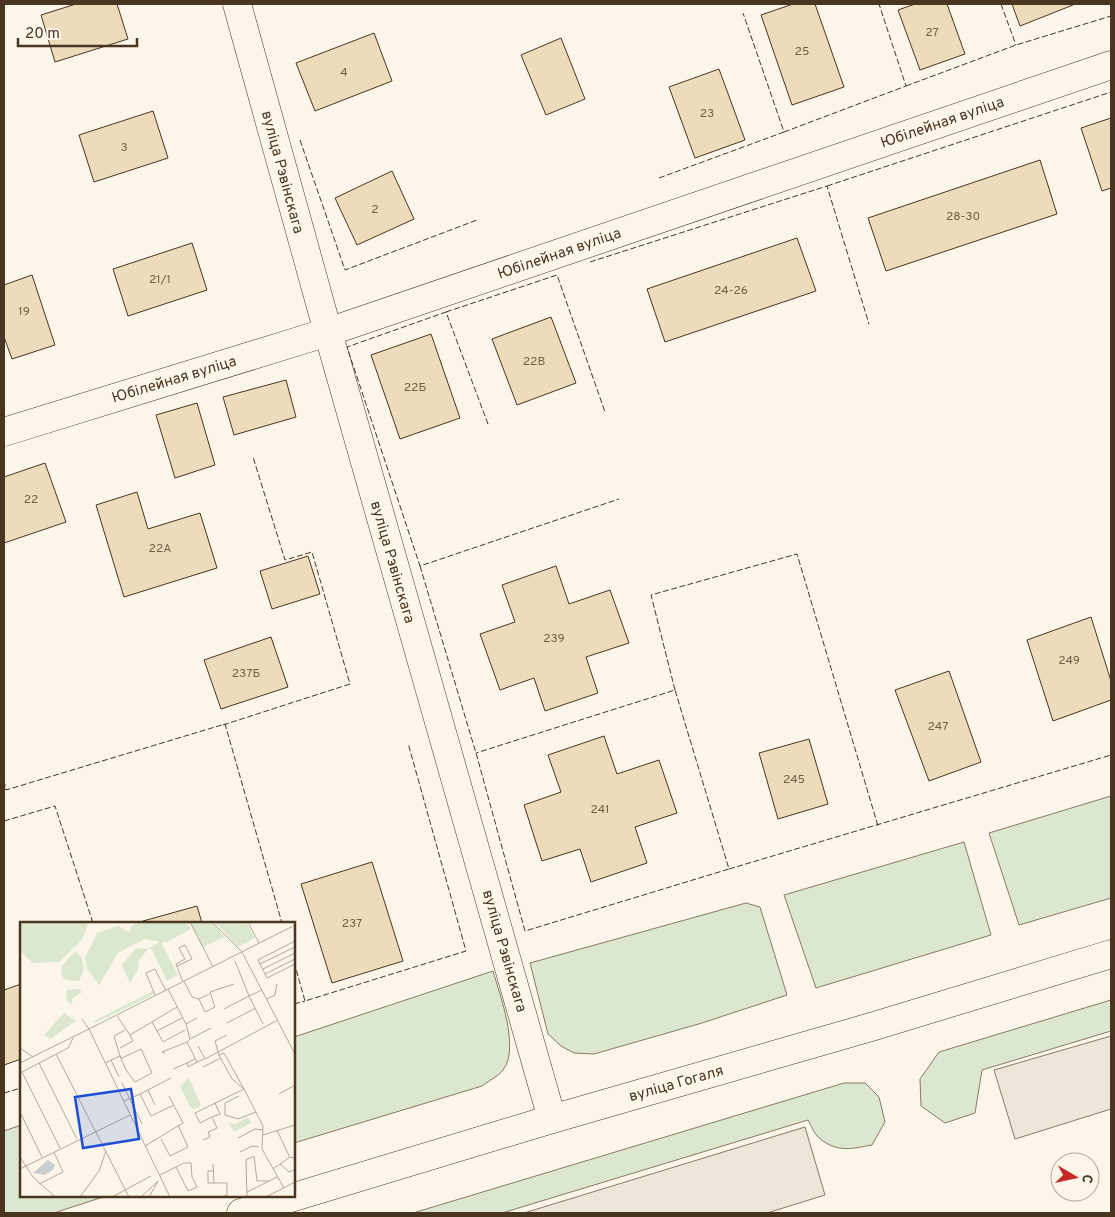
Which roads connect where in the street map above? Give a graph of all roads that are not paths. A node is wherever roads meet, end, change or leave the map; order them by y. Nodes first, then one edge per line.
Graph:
1 (237, 4) edge
2 (1111, 65) edge
3 (328, 332) junction
4 (4, 432) edge
5 (1111, 954) edge
6 (552, 1119) junction
7 (294, 1197) edge
8 (295, 1197) edge
9 (241, 1213) edge

1 - 3 street, вуліца Рэвінскага
2 - 3 street, Юбілейная вуліца
3 - 4 street, Юбілейная вуліца
3 - 6 street, вуліца Рэвінскага
5 - 6 street, вуліца Гогаля
6 - 8 street, вуліца Гогаля
7 - 9 street, вуліца Гогаля

